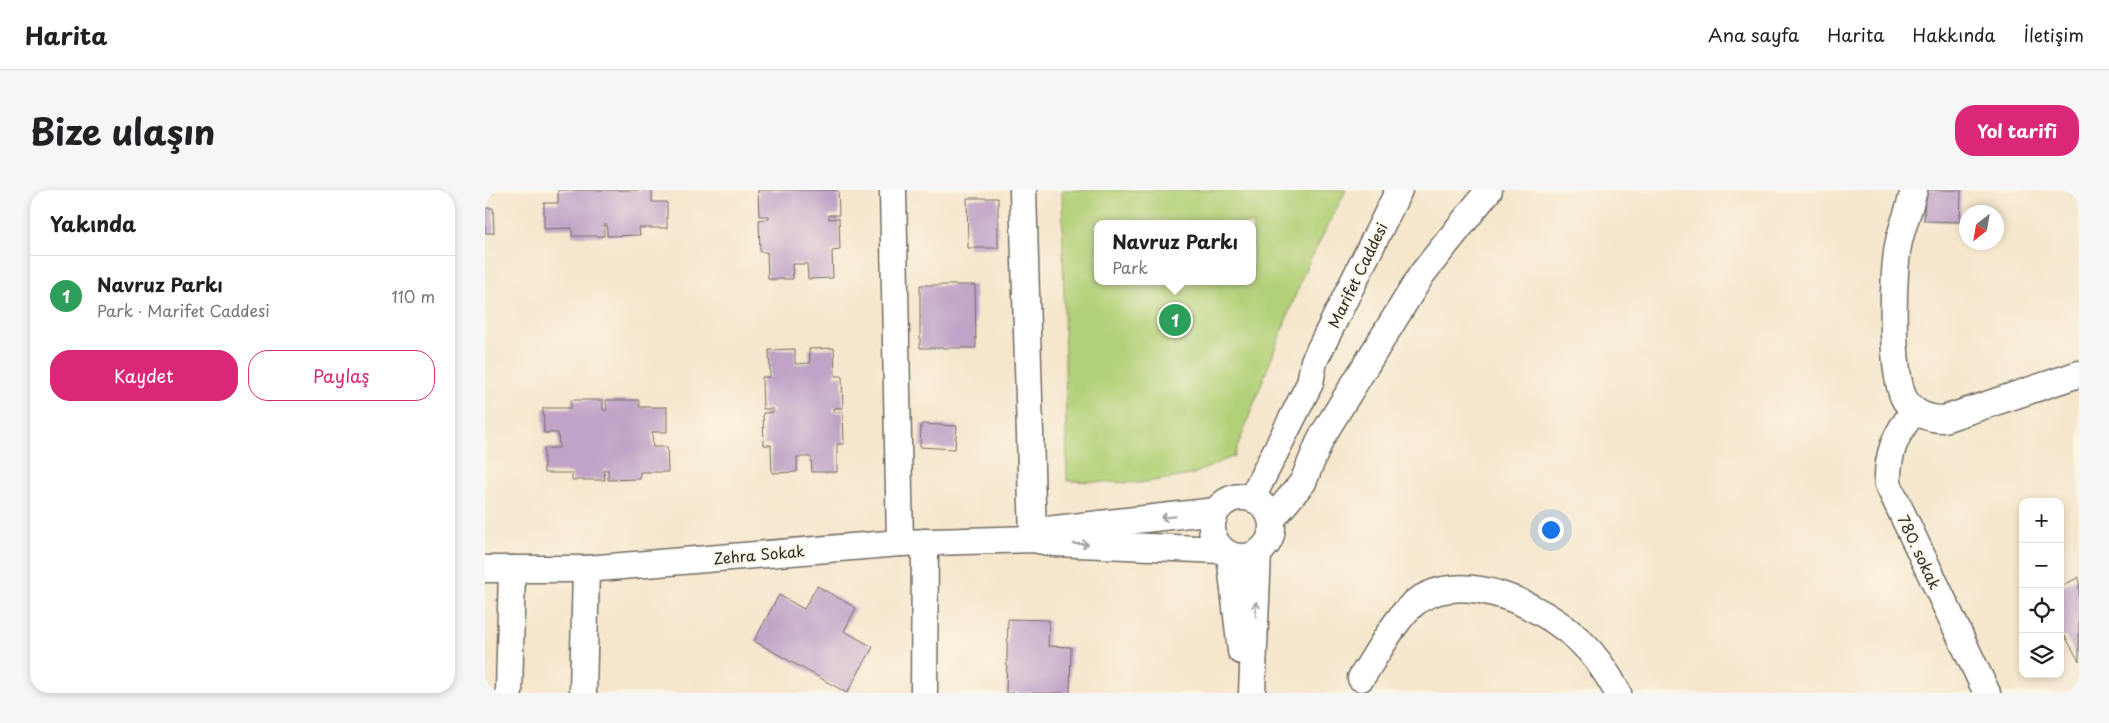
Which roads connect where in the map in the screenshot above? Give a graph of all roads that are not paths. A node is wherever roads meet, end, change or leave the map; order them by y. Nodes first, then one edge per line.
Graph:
1 (893, 190) edge
2 (1023, 190) edge
3 (1399, 190) edge
4 (1489, 190) edge
5 (1914, 190) edge
6 (2079, 374) edge
7 (1915, 411) junction
8 (1247, 506) junction
9 (1033, 538) junction
10 (912, 542) junction
11 (1226, 552) junction
12 (1258, 553) junction
13 (485, 568) edge
14 (511, 569) junction
15 (586, 569) junction
16 (1361, 678) dead end
17 (509, 693) edge
18 (583, 693) edge
19 (924, 693) edge
20 (1246, 693) edge
21 (1252, 693) edge
22 (1618, 693) edge
23 (1987, 693) edge

1 - 10 street
2 - 9 street
3 - 8 street, Marifet Caddesi
4 - 8 street
5 - 7 street
6 - 7 street
7 - 23 street, 780. sokak
8 -> 9 street
8 - 11 street
8 - 12 street
9 - 10 street, Zehra Sokak
9 -> 11 street
10 - 15 street, Zehra Sokak
10 - 19 street
11 - 12 street
11 - 20 street
21 -> 12 street
13 - 14 street, Zehra Sokak
14 - 15 street, Zehra Sokak
14 - 17 street
15 - 18 street
16 - 22 street

